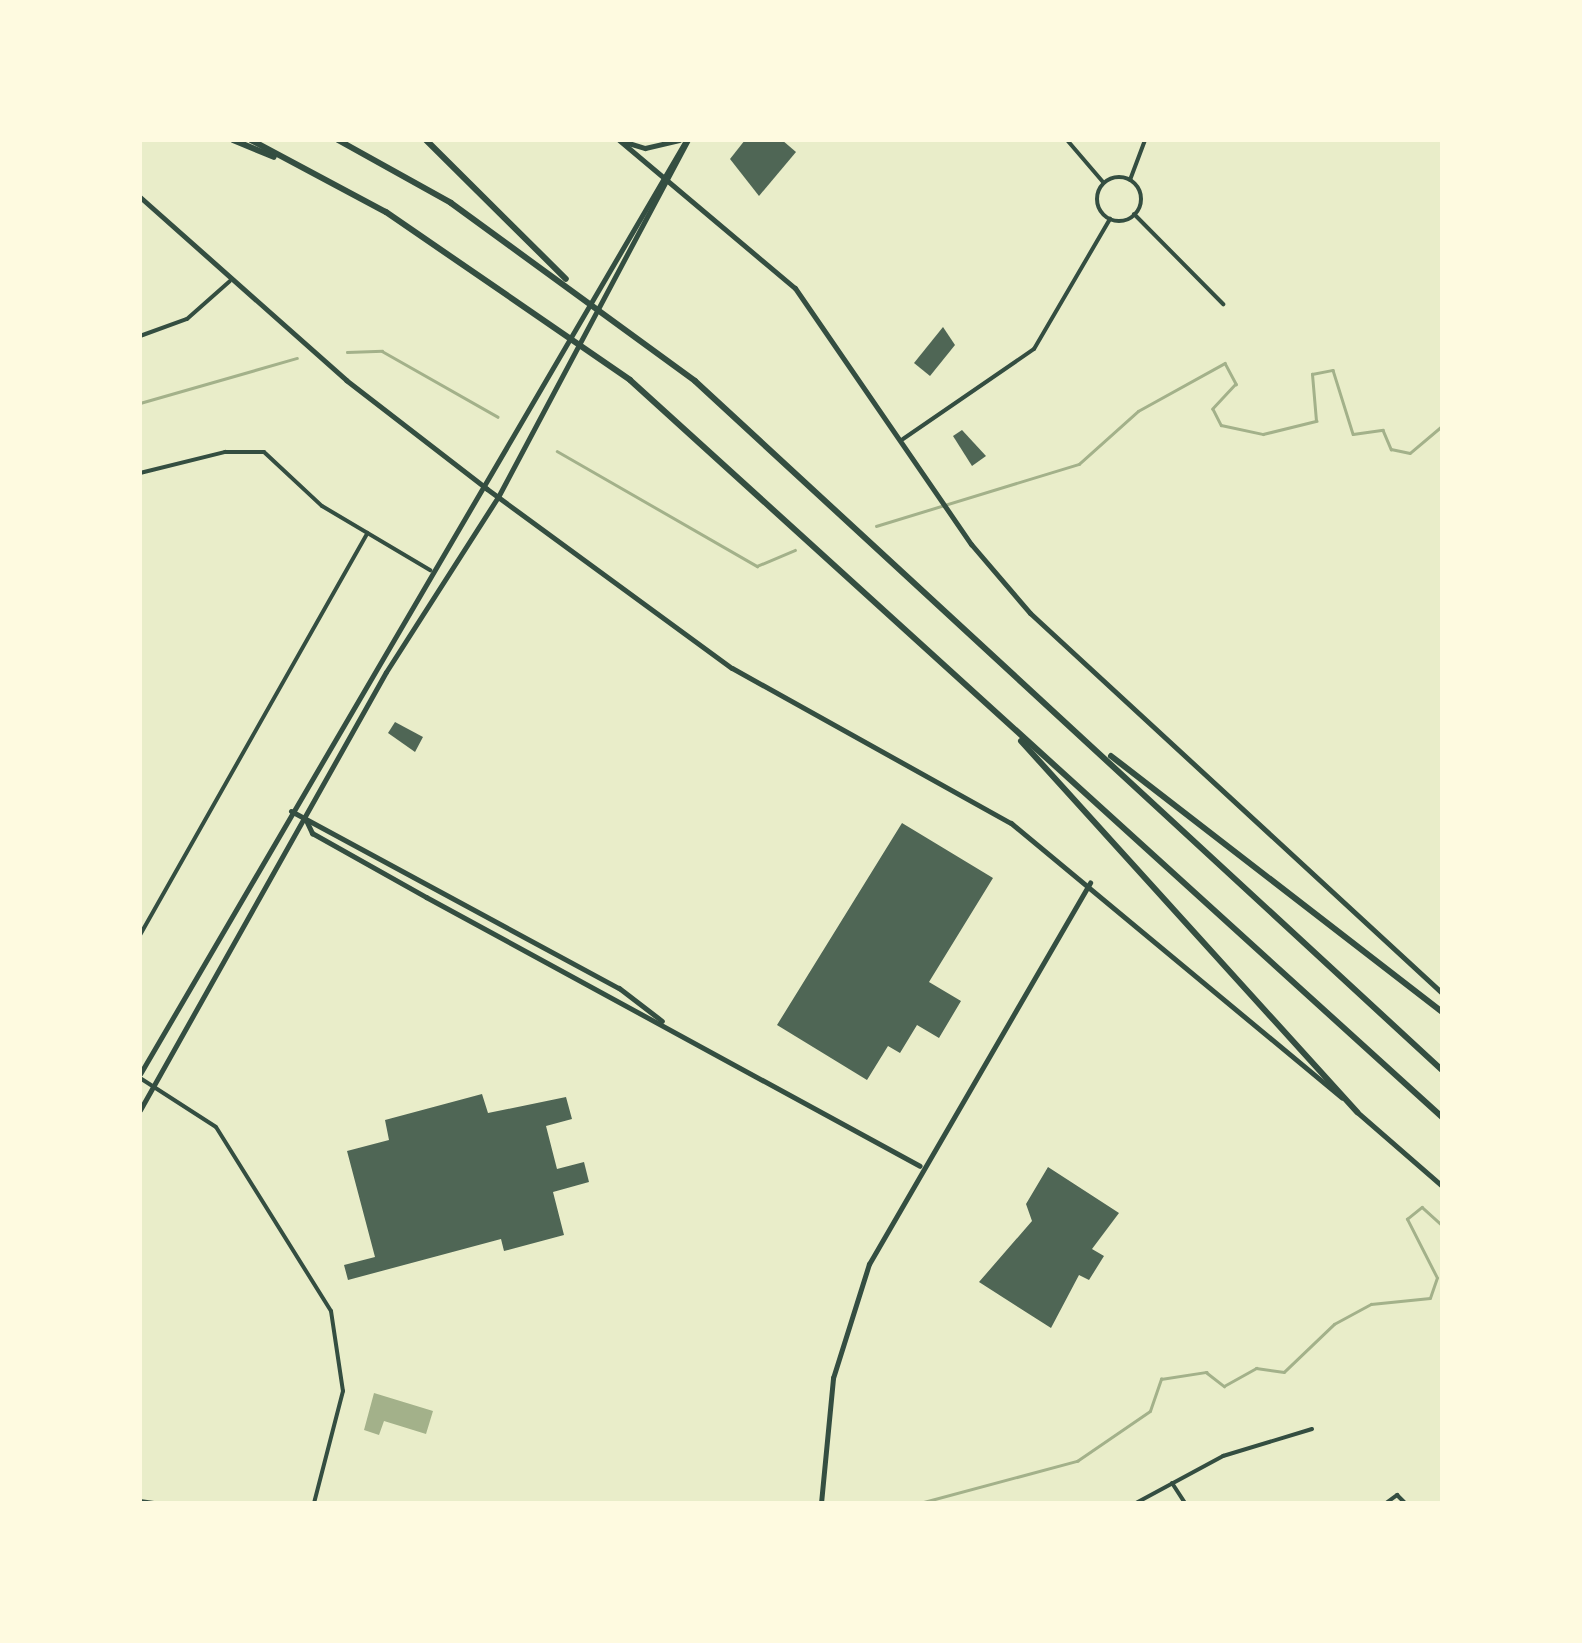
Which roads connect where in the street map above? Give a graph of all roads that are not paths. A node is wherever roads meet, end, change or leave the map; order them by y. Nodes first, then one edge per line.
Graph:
1 (234, 140) edge
2 (251, 140) edge
3 (338, 140) edge
4 (426, 140) edge
5 (620, 140) edge
6 (685, 140) edge
7 (1067, 140) edge
8 (1145, 140) edge
9 (308, 170) junction
10 (660, 172) junction
11 (1130, 180) junction
12 (673, 182) junction
13 (1103, 182) junction
14 (140, 197) edge
15 (1134, 214) junction
16 (1110, 219) junction
17 (230, 281) junction
18 (578, 291) junction
19 (1223, 304) dead end
20 (140, 335) edge
21 (903, 439) junction
22 (140, 473) edge
23 (487, 489) junction
24 (498, 496) junction
25 (367, 533) junction
26 (430, 570) junction
27 (1008, 724) junction
28 (1081, 733) junction
29 (291, 811) junction
30 (305, 818) junction
31 (1090, 882) junction
32 (434, 884) junction
33 (426, 898) junction
34 (496, 919) junction
35 (488, 932) junction
36 (140, 934) edge
37 (568, 960) junction
38 (560, 973) junction
39 (1442, 993) edge
40 (1442, 1012) edge
41 (664, 1023) junction
42 (1442, 1070) edge
43 (140, 1076) edge
44 (152, 1086) junction
45 (140, 1110) edge
46 (1357, 1112) junction
47 (1442, 1118) edge
48 (920, 1166) junction
49 (1442, 1186) edge
50 (1312, 1429) dead end
51 (1172, 1482) junction
52 (140, 1500) edge
53 (154, 1503) edge
54 (314, 1503) edge
55 (821, 1503) edge
56 (1136, 1503) edge
57 (1185, 1503) edge
58 (1386, 1503) edge
59 (1405, 1503) edge

1 - 9 highway
2 - 9 highway
3 - 18 highway
4 - 18 highway
5 - 6 main road
5 - 10 main road
6 - 10 main road
6 - 12 main road
7 - 13 street
8 - 11 street
9 - 27 highway
10 - 12 main road
10 - 23 main road
11 - 13 street
11 - 15 street
12 - 21 main road
12 - 24 main road
13 - 16 street
14 - 17 main road
15 - 16 street
15 - 19 street
16 - 21 street
17 - 20 street
17 - 23 main road
18 - 28 highway
21 - 39 main road
22 - 25 street
23 - 24 main road
23 - 26 main road
24 - 30 main road
24 - 31 main road
25 - 26 street
25 - 36 street
26 - 29 main road
27 - 46 highway
27 - 47 highway
28 - 40 highway
28 - 42 highway
29 - 30 main road
29 - 43 main road
30 - 32 main road
30 - 33 main road
30 - 44 main road
31 - 46 main road
31 - 48 main road
32 - 33 main road
32 - 34 main road
33 - 35 main road
34 - 35 main road
34 - 37 main road
35 - 38 main road
37 - 38 main road
37 - 41 main road
38 - 41 main road
41 - 48 main road
43 - 44 street
44 - 45 main road
44 - 54 street
46 - 49 main road
48 - 55 main road
50 - 51 street
51 - 56 street
51 - 57 street
52 - 53 street
58 - 59 street

